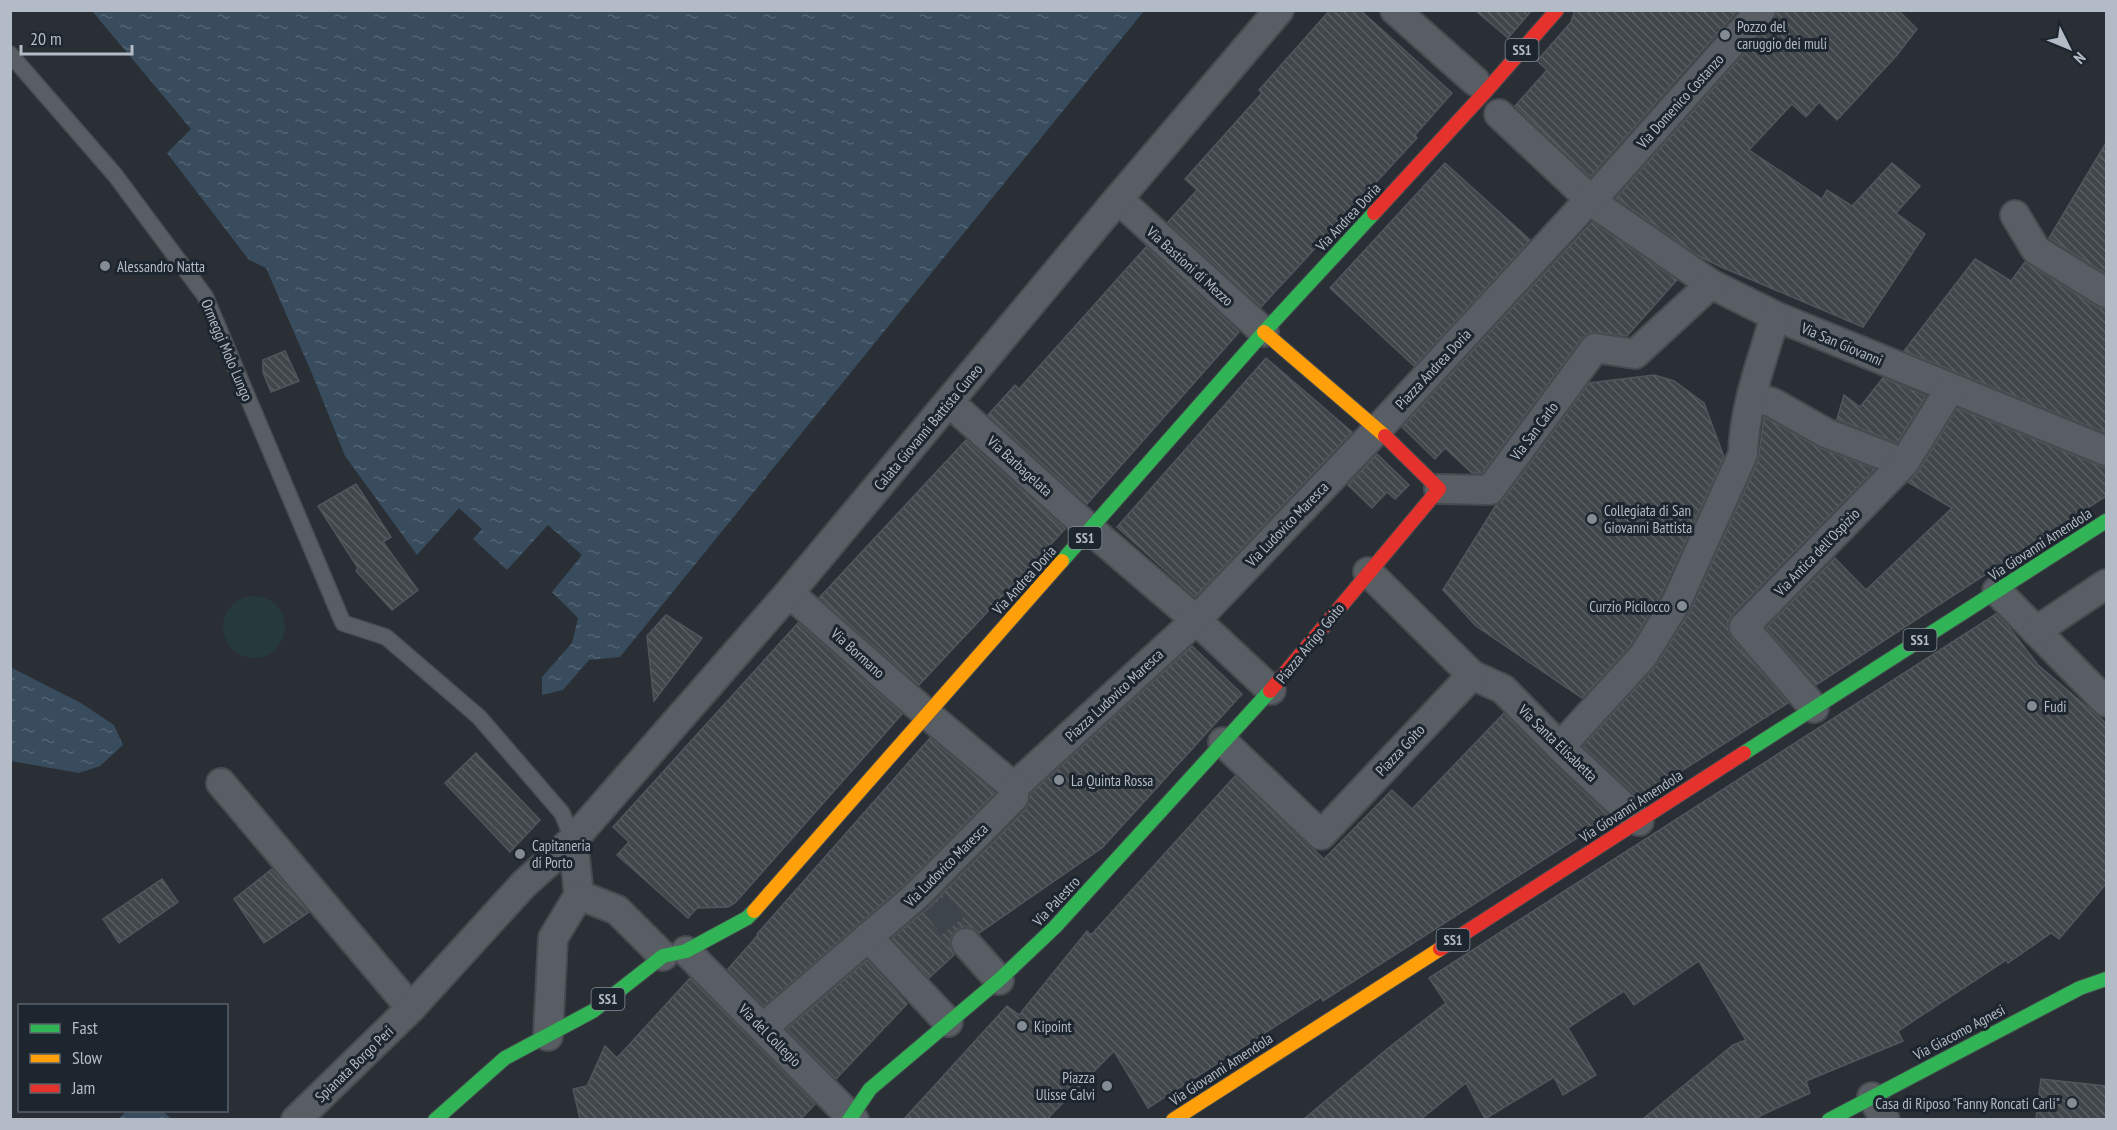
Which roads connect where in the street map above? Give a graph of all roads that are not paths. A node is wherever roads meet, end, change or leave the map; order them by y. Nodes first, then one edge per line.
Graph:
1 (1279, 10) edge
2 (1395, 10) edge
3 (1557, 10) edge
4 (1749, 14) edge
5 (10, 54) edge
6 (1487, 95) junction
7 (1595, 198) junction
8 (1118, 199) junction
9 (2014, 215) dead end
10 (1710, 284) junction
11 (2106, 293) edge
12 (1775, 316) junction
13 (1264, 332) junction
14 (1950, 389) junction
15 (1752, 396) junction
16 (949, 402) junction
17 (1378, 429) junction
18 (2106, 451) edge
19 (1904, 463) junction
20 (1439, 489) junction
21 (2106, 521) edge
22 (1091, 530) junction
23 (1368, 572) junction
24 (2106, 584) edge
25 (1997, 591) junction
26 (789, 592) junction
27 (1196, 620) junction
28 (2036, 631) junction
29 (1472, 675) junction
30 (1272, 690) junction
31 (2106, 702) edge
32 (1814, 708) junction
33 (927, 714) junction
34 (1223, 742) junction
35 (1560, 747) junction
36 (221, 783) dead end
37 (1014, 787) junction
38 (1639, 820) junction
39 (573, 840) junction
40 (579, 895) junction
41 (868, 937) junction
42 (966, 943) tunnel mouth
43 (674, 953) junction
44 (2106, 978) edge
45 (999, 980) junction
46 (411, 1008) junction
47 (948, 1022) junction
48 (764, 1027) junction
49 (548, 1036) junction
50 (1879, 1108) edge
51 (852, 1118) edge
52 (296, 1119) edge
53 (435, 1119) edge
54 (1173, 1119) edge
55 (1829, 1119) edge

1 - 8 street, Calata Giovanni Battista Cuneo
2 - 6 street
3 - 6 main road, SS1
4 - 7 street, Via Domenico Costanzo
5 - 39 lane, Ormeggi Molo Lungo
6 - 7 street
6 - 13 main road, Via Andrea Doria / SS1
7 - 10 street, Via San Giovanni
7 - 17 street, Piazza Andrea Doria
8 - 13 street, Via Bastioni di Mezzo
8 - 16 street, Calata Giovanni Battista Cuneo
9 - 11 street
10 - 12 street, Via San Giovanni
10 - 20 street, Via San Carlo
12 - 14 street, Via San Giovanni
12 - 15 street
13 - 17 main road
13 - 22 main road, Via Andrea Doria / SS1
14 - 18 street, Via San Giovanni
14 - 19 street, Via Antica dell'Ospizio
15 - 19 street
15 - 35 street
16 - 22 street, Via Barbagelata
16 - 26 street, Calata Giovanni Battista Cuneo
17 - 20 main road
17 - 27 street, Via Ludovico Maresca
19 - 32 street, Via Antica dell'Ospizio
20 - 23 main road
21 - 25 main road, Via Giovanni Amendola / SS1
22 - 27 street
22 - 33 main road, Via Andrea Doria / SS1
23 - 29 street
23 - 30 main road, Piazza Arrigo Goito
24 - 28 street
25 - 28 street
25 - 32 main road, Via Giovanni Amendola / SS1
26 - 33 street, Via Bormano
26 - 39 street, Calata Giovanni Battista Cuneo
27 - 30 street, Piazza Arrigo Goito
27 - 37 street, Piazza Ludovico Maresca
28 - 31 street
29 - 34 street, Piazza Goito
29 - 35 street, Via Santa Elisabetta
30 - 34 main road, Via Palestro
32 - 38 main road, Via Giovanni Amendola / SS1
33 - 37 street
33 - 43 main road, Via Andrea Doria / SS1
34 - 45 main road, Via Palestro
35 - 38 street, Via Santa Elisabetta
36 - 46 street
37 - 41 street, Via Ludovico Maresca
38 - 54 main road, Via Giovanni Amendola / SS1
39 - 40 street
39 - 46 street, Spianata Borgo Peri
40 - 43 street, Via del Collegio
40 - 49 street
41 - 47 street
41 - 48 street, Via Ludovico Maresca
42 - 45 street
43 - 48 street, Via del Collegio
43 - 49 main road, SS1
44 - 50 main road, Via Giacomo Agnesi
45 - 47 main road, Via Palestro
46 - 52 street, Spianata Borgo Peri
47 - 51 main road, Via Palestro
48 - 51 street, Via del Collegio
49 - 53 main road, SS1
50 - 55 main road, Via Giacomo Agnesi

